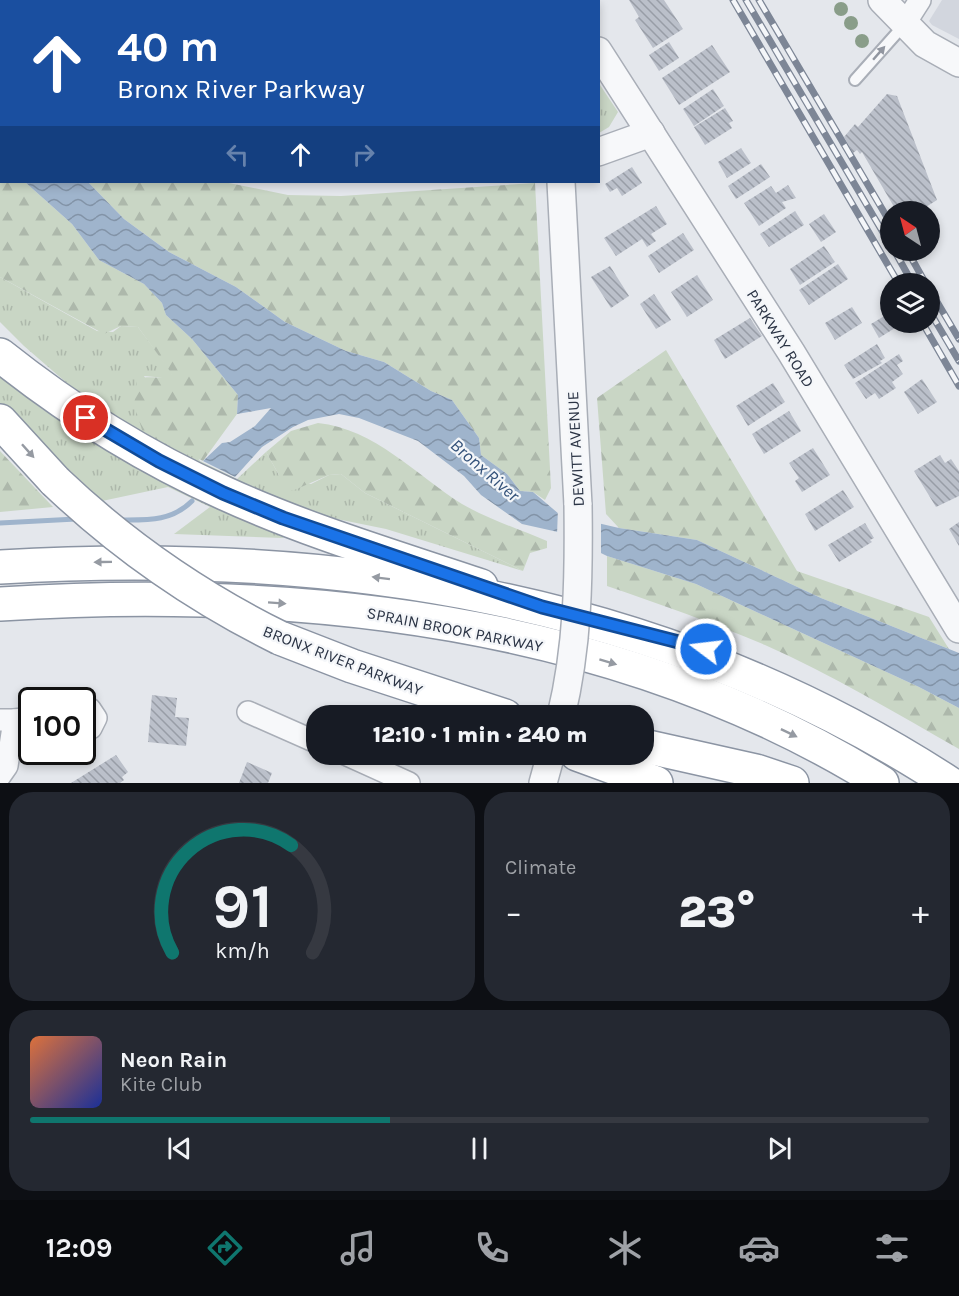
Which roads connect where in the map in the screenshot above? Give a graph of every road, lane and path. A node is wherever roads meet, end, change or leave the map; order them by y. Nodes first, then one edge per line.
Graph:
1 (882, 0) edge
2 (920, 0) edge
3 (904, 25) junction
4 (600, 54) edge
5 (959, 63) edge
6 (855, 80) dead end
7 (651, 133) junction
8 (600, 151) edge
9 (561, 183) edge
10 (5, 357) edge
11 (0, 421) edge
12 (0, 567) edge
13 (0, 604) edge
14 (542, 607) junction
15 (607, 624) junction
16 (959, 629) edge
17 (415, 688) junction
18 (454, 705) edge
19 (470, 705) edge
20 (563, 705) edge
21 (248, 712) dead end
22 (15, 719) edge
23 (306, 738) edge
24 (654, 748) edge
25 (959, 762) edge
26 (369, 765) edge
27 (565, 765) edge
28 (0, 776) edge
29 (409, 783) edge
30 (656, 783) edge
31 (792, 783) edge
32 (882, 783) edge
33 (949, 783) edge

1 - 3 street
2 - 3 street
3 - 5 street
6 -> 3 lane
4 - 7 street, PARKWAY ROAD
7 - 8 street
7 - 16 street, PARKWAY ROAD
9 - 20 street, DEWITT AVENUE, bridge
10 - 14 highway
11 -> 17 highway, BRONX RIVER PARKWAY, bridge
14 -> 12 highway
13 -> 32 highway, SPRAIN BROOK PARKWAY
14 - 15 highway
15 - 25 highway
15 - 33 highway
17 - 18 highway
17 - 19 highway, BRONX RIVER PARKWAY
21 - 23 street
22 - 28 street
24 - 31 highway
26 - 29 street
27 - 30 highway

